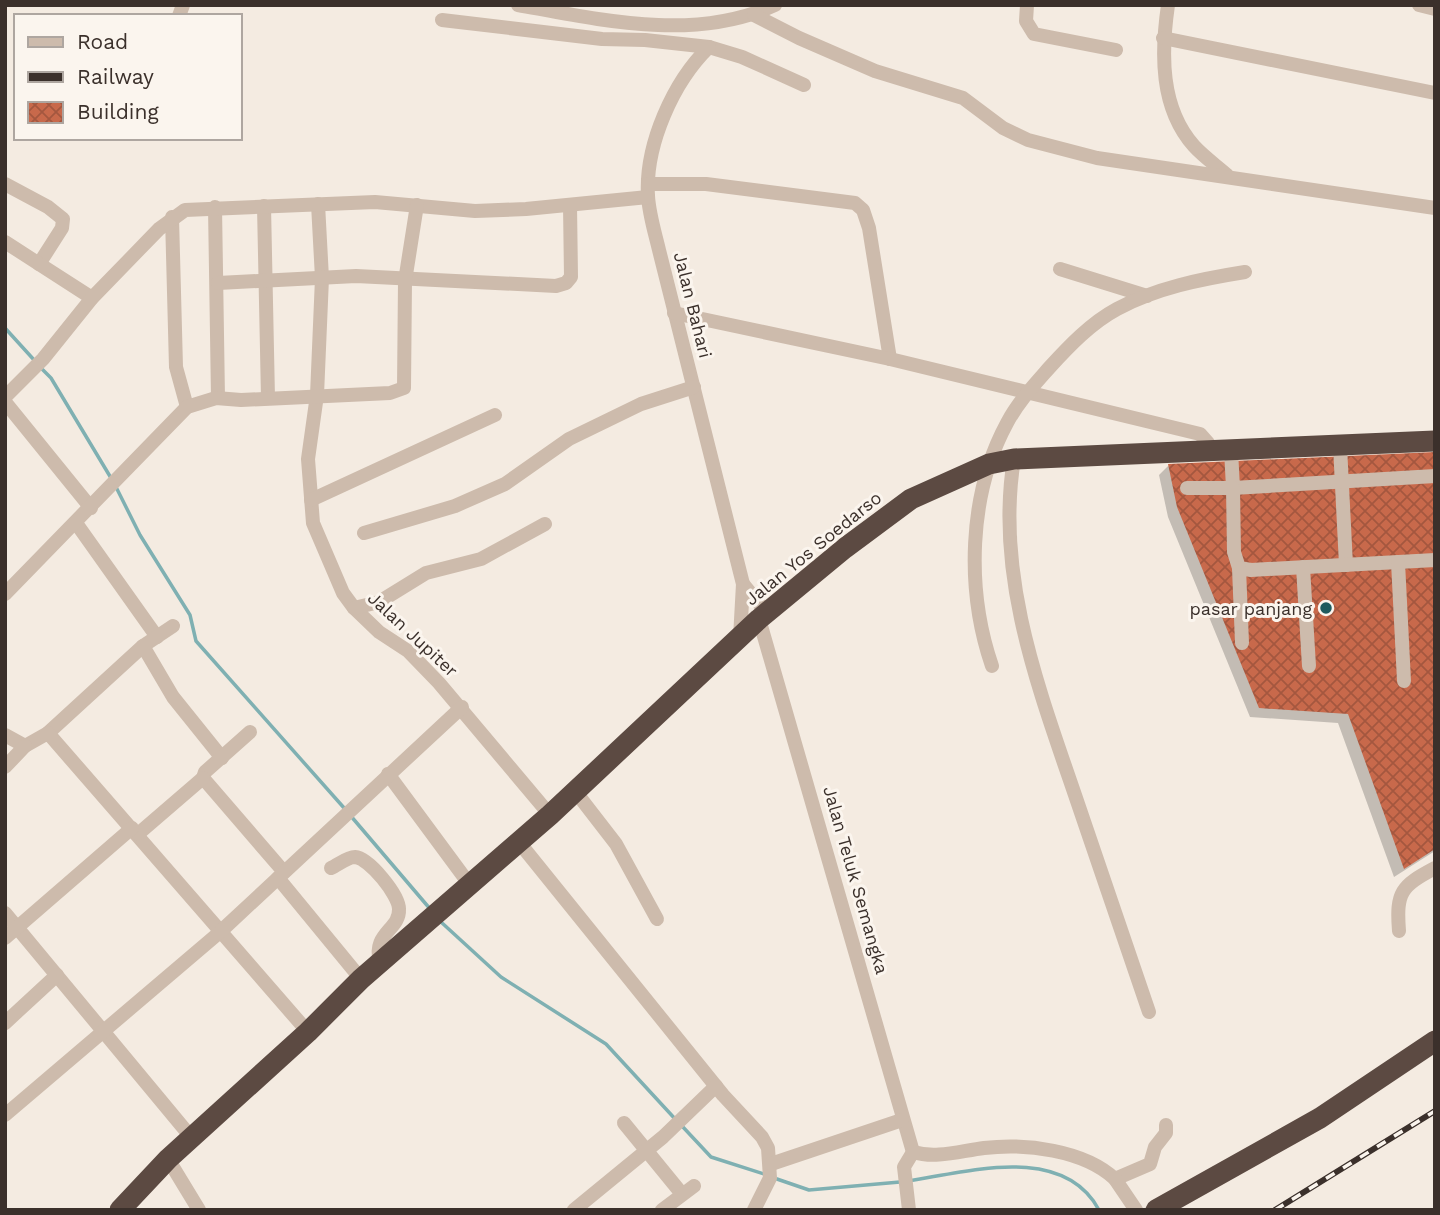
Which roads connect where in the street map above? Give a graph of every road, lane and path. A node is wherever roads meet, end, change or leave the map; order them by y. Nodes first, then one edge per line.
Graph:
1 (518, 5) edge
2 (775, 5) edge
3 (1027, 5) edge
4 (1168, 5) edge
5 (1419, 5) edge
6 (1435, 9) edge
7 (754, 15) junction
8 (442, 20) dead end
9 (1163, 38) junction
10 (709, 47) junction
11 (1116, 50) dead end
12 (804, 85) dead end
13 (1435, 93) edge
14 (1228, 176) junction
15 (5, 184) edge
16 (648, 191) junction
17 (318, 204) junction
18 (417, 205) junction
19 (570, 205) junction
20 (264, 206) junction
21 (215, 207) junction
22 (1435, 208) edge
23 (172, 217) junction
24 (5, 242) edge
25 (38, 264) junction
26 (1060, 269) dead end
27 (1245, 272) dead end
28 (322, 278) junction
29 (267, 280) junction
30 (405, 281) junction
31 (218, 283) junction
32 (1147, 296) junction
33 (92, 298) junction
34 (674, 313) junction
35 (890, 359) junction
36 (694, 387) junction
37 (1026, 394) junction
38 (317, 395) junction
39 (218, 398) junction
40 (268, 398) junction
41 (5, 400) edge
42 (187, 407) junction
43 (495, 415) dead end
44 (1435, 441) edge
45 (1340, 446) junction
46 (1207, 450) junction
47 (1231, 450) junction
48 (1014, 459) junction
49 (989, 464) junction
50 (1435, 476) edge
51 (1344, 481) junction
52 (1187, 488) dead end
53 (1233, 488) junction
54 (311, 500) junction
55 (91, 508) junction
56 (76, 523) junction
57 (545, 524) dead end
58 (364, 533) dead end
59 (1435, 561) edge
60 (1398, 562) junction
61 (1346, 565) junction
62 (1303, 567) junction
63 (1239, 568) junction
64 (743, 584) junction
65 (8, 585) edge
66 (354, 608) junction
67 (763, 616) junction
68 (173, 626) dead end
69 (157, 637) junction
70 (740, 638) junction
71 (1242, 643) dead end
72 (143, 646) junction
73 (992, 666) dead end
74 (1309, 666) dead end
75 (1404, 681) dead end
76 (462, 707) junction
77 (250, 732) dead end
78 (48, 733) junction
79 (5, 735) edge
80 (25, 746) junction
81 (222, 758) junction
82 (5, 767) edge
83 (388, 774) junction
84 (203, 778) junction
85 (575, 791) junction
86 (550, 815) junction
87 (135, 831) junction
88 (518, 841) junction
89 (331, 868) dead end
90 (1435, 868) edge
91 (281, 875) junction
92 (470, 885) junction
93 (5, 913) edge
94 (657, 919) dead end
95 (18, 927) junction
96 (1399, 931) dead end
97 (220, 932) junction
98 (5, 938) edge
99 (380, 962) junction
100 (57, 975) junction
101 (361, 979) junction
102 (1149, 1012) dead end
103 (5, 1023) edge
104 (101, 1032) junction
105 (308, 1032) junction
106 (1435, 1041) edge
107 (716, 1086) junction
108 (5, 1115) edge
109 (902, 1119) junction
110 (624, 1123) dead end
111 (1166, 1125) dead end
112 (191, 1137) junction
113 (646, 1151) junction
114 (913, 1152) junction
115 (168, 1159) junction
116 (771, 1164) junction
117 (1115, 1179) junction
118 (759, 1204) edge
119 (1163, 1206) edge
120 (909, 1207) edge
121 (120, 1210) edge
122 (199, 1210) edge
123 (574, 1210) edge
124 (662, 1210) edge
125 (1136, 1210) edge

1 - 7 street
2 - 7 street
3 - 11 street
4 - 9 street
5 - 6 street
7 - 14 street
8 - 10 street
9 - 13 street
9 - 14 street
10 - 12 street
10 - 16 street, Jalan Bahari
14 - 22 street
15 - 25 street
16 - 19 street
16 - 34 street, Jalan Bahari
16 - 35 street
17 - 18 street
17 - 20 street
17 - 28 street, Jalan Jupiter
18 - 19 street
18 - 30 street
19 - 30 street
20 - 21 street
20 - 29 street
21 - 23 street
21 - 31 street
23 - 33 street
23 - 42 street
24 - 25 street
25 - 33 street
26 - 32 street
27 - 32 street
28 - 29 street
28 - 30 street
28 - 38 street, Jalan Jupiter
29 - 31 street
29 - 40 street
30 - 38 street
31 - 39 street
32 - 37 street
33 - 41 street
34 - 35 street
34 - 36 street, Jalan Bahari
35 - 37 street
36 - 58 street
36 - 64 street, Jalan Bahari
37 - 46 street
37 - 49 street
38 - 40 street
38 - 54 street, Jalan Jupiter
39 - 40 street
39 - 42 street
41 - 55 street
42 - 55 street
43 - 54 street
44 - 45 highway, Jalan Yos Soedarso
45 - 47 highway, Jalan Yos Soedarso
45 - 51 street
46 - 47 highway, Jalan Yos Soedarso
46 - 48 highway, Jalan Yos Soedarso
47 - 53 street
48 - 49 highway, Jalan Yos Soedarso
48 - 102 street
49 - 67 highway, Jalan Yos Soedarso
49 - 73 street
50 - 51 street
51 - 53 street
51 - 61 street
52 - 53 street
53 - 63 street
54 - 66 street, Jalan Jupiter
55 - 56 street
56 - 65 street
56 - 69 street
57 - 66 street
59 - 60 street
60 - 61 street
60 - 75 street
61 - 62 street
62 - 63 street
62 - 74 street
63 - 71 street
64 - 67 street, Jalan Bahari
64 - 70 street, Jalan Bahari
66 - 76 street, Jalan Jupiter
67 - 70 highway, Jalan Yos Soedarso
67 - 109 street, Jalan Teluk Semangka
68 - 69 street
69 - 72 street
70 - 85 highway, Jalan Yos Soedarso
72 - 78 street
72 - 81 street
76 - 83 street
76 - 86 street, Jalan Jupiter
77 - 81 street
78 - 80 street
78 - 87 street
79 - 80 street
80 - 82 street
81 - 84 street
83 - 91 street
83 - 92 street
84 - 87 street
84 - 91 street
85 - 86 highway, Jalan Yos Soedarso
85 - 94 street
86 - 88 highway, Jalan Yos Soedarso
87 - 95 street
87 - 97 street
88 - 92 highway, Jalan Yos Soedarso
88 - 107 street
89 - 99 street
90 - 96 street
91 - 97 street
91 - 101 street
92 - 99 highway, Jalan Yos Soedarso
93 - 95 street
95 - 98 street
95 - 100 street
97 - 104 street
97 - 105 street
99 - 101 highway, Jalan Yos Soedarso
100 - 103 street
100 - 104 street
101 - 105 highway, Jalan Yos Soedarso
104 - 108 street
104 - 112 street
105 - 112 highway, Jalan Yos Soedarso
106 - 119 highway
107 - 113 street
107 - 116 street
109 - 114 street, Jalan Teluk Semangka
109 - 116 street
110 - 113 street
111 - 117 street
112 - 115 highway, Jalan Yos Soedarso
113 - 123 street
113 - 124 street
114 - 117 street
114 - 120 street
115 - 121 highway, Jalan Yos Soedarso
115 - 122 street
116 - 118 street
117 - 125 street

